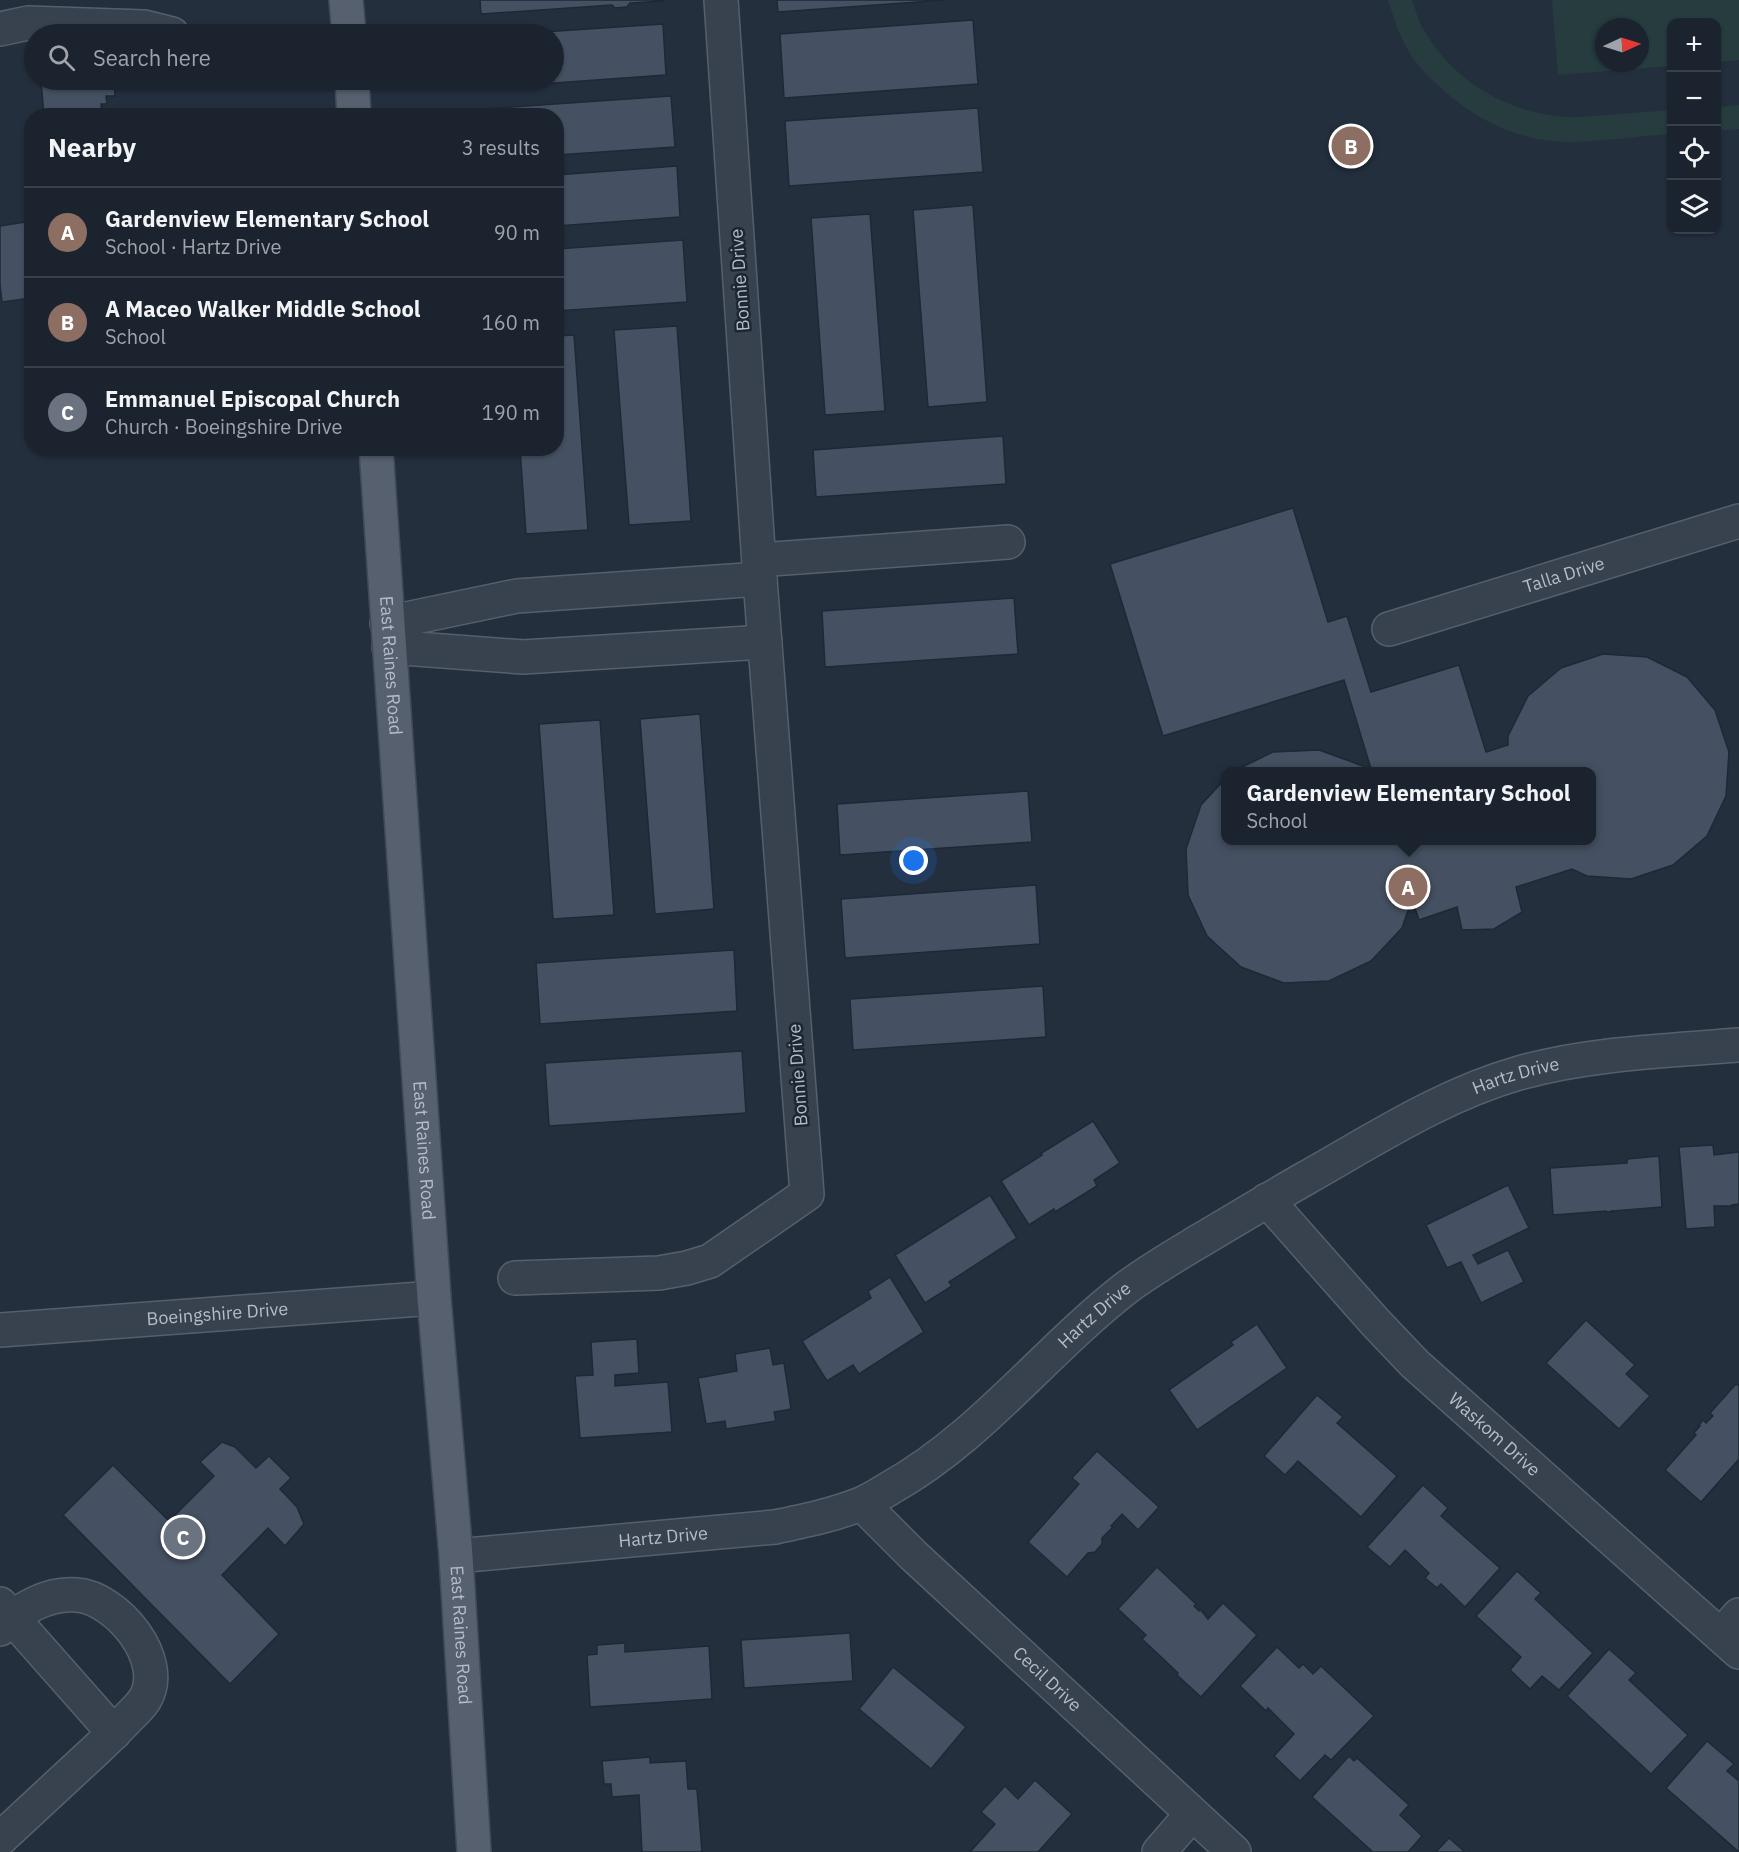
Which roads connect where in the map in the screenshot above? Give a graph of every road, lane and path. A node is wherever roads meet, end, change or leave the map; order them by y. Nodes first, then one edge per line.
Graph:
1 (346, 0) edge
2 (721, 0) edge
3 (66, 24) edge
4 (348, 24) edge
5 (0, 29) edge
6 (353, 90) edge
7 (354, 108) edge
8 (377, 456) edge
9 (1739, 521) edge
10 (1008, 542) dead end
11 (759, 570) junction
12 (1389, 629) dead end
13 (388, 635) junction
14 (765, 642) junction
15 (1739, 1045) edge
16 (1267, 1200) junction
17 (515, 1278) dead end
18 (434, 1298) junction
19 (0, 1330) edge
20 (862, 1504) junction
21 (456, 1556) junction
22 (4, 1617) edge
23 (1733, 1634) edge
24 (114, 1733) junction
25 (1192, 1814) junction
26 (0, 1839) edge
27 (474, 1852) edge
28 (1159, 1852) edge
29 (1234, 1852) edge

1 - 4 main road
2 - 11 street, Bonnie Drive
3 - 5 street
6 - 7 main road
8 - 13 main road, East Raines Road
9 - 12 street, Talla Drive
10 - 11 street
11 - 13 street
11 - 14 street, Bonnie Drive
13 - 14 street
13 - 18 main road, East Raines Road
14 - 17 street, Bonnie Drive
15 - 16 street, Hartz Drive
16 - 20 street, Hartz Drive
16 - 23 street, Waskom Drive
18 - 19 street, Boeingshire Drive
18 - 21 main road, East Raines Road
20 - 21 street, Hartz Drive
20 - 25 street, Cecil Drive
21 - 27 main road, East Raines Road
22 - 24 street
22 - 24 street
24 - 26 street
25 - 28 street
25 - 29 street, Cecil Drive

